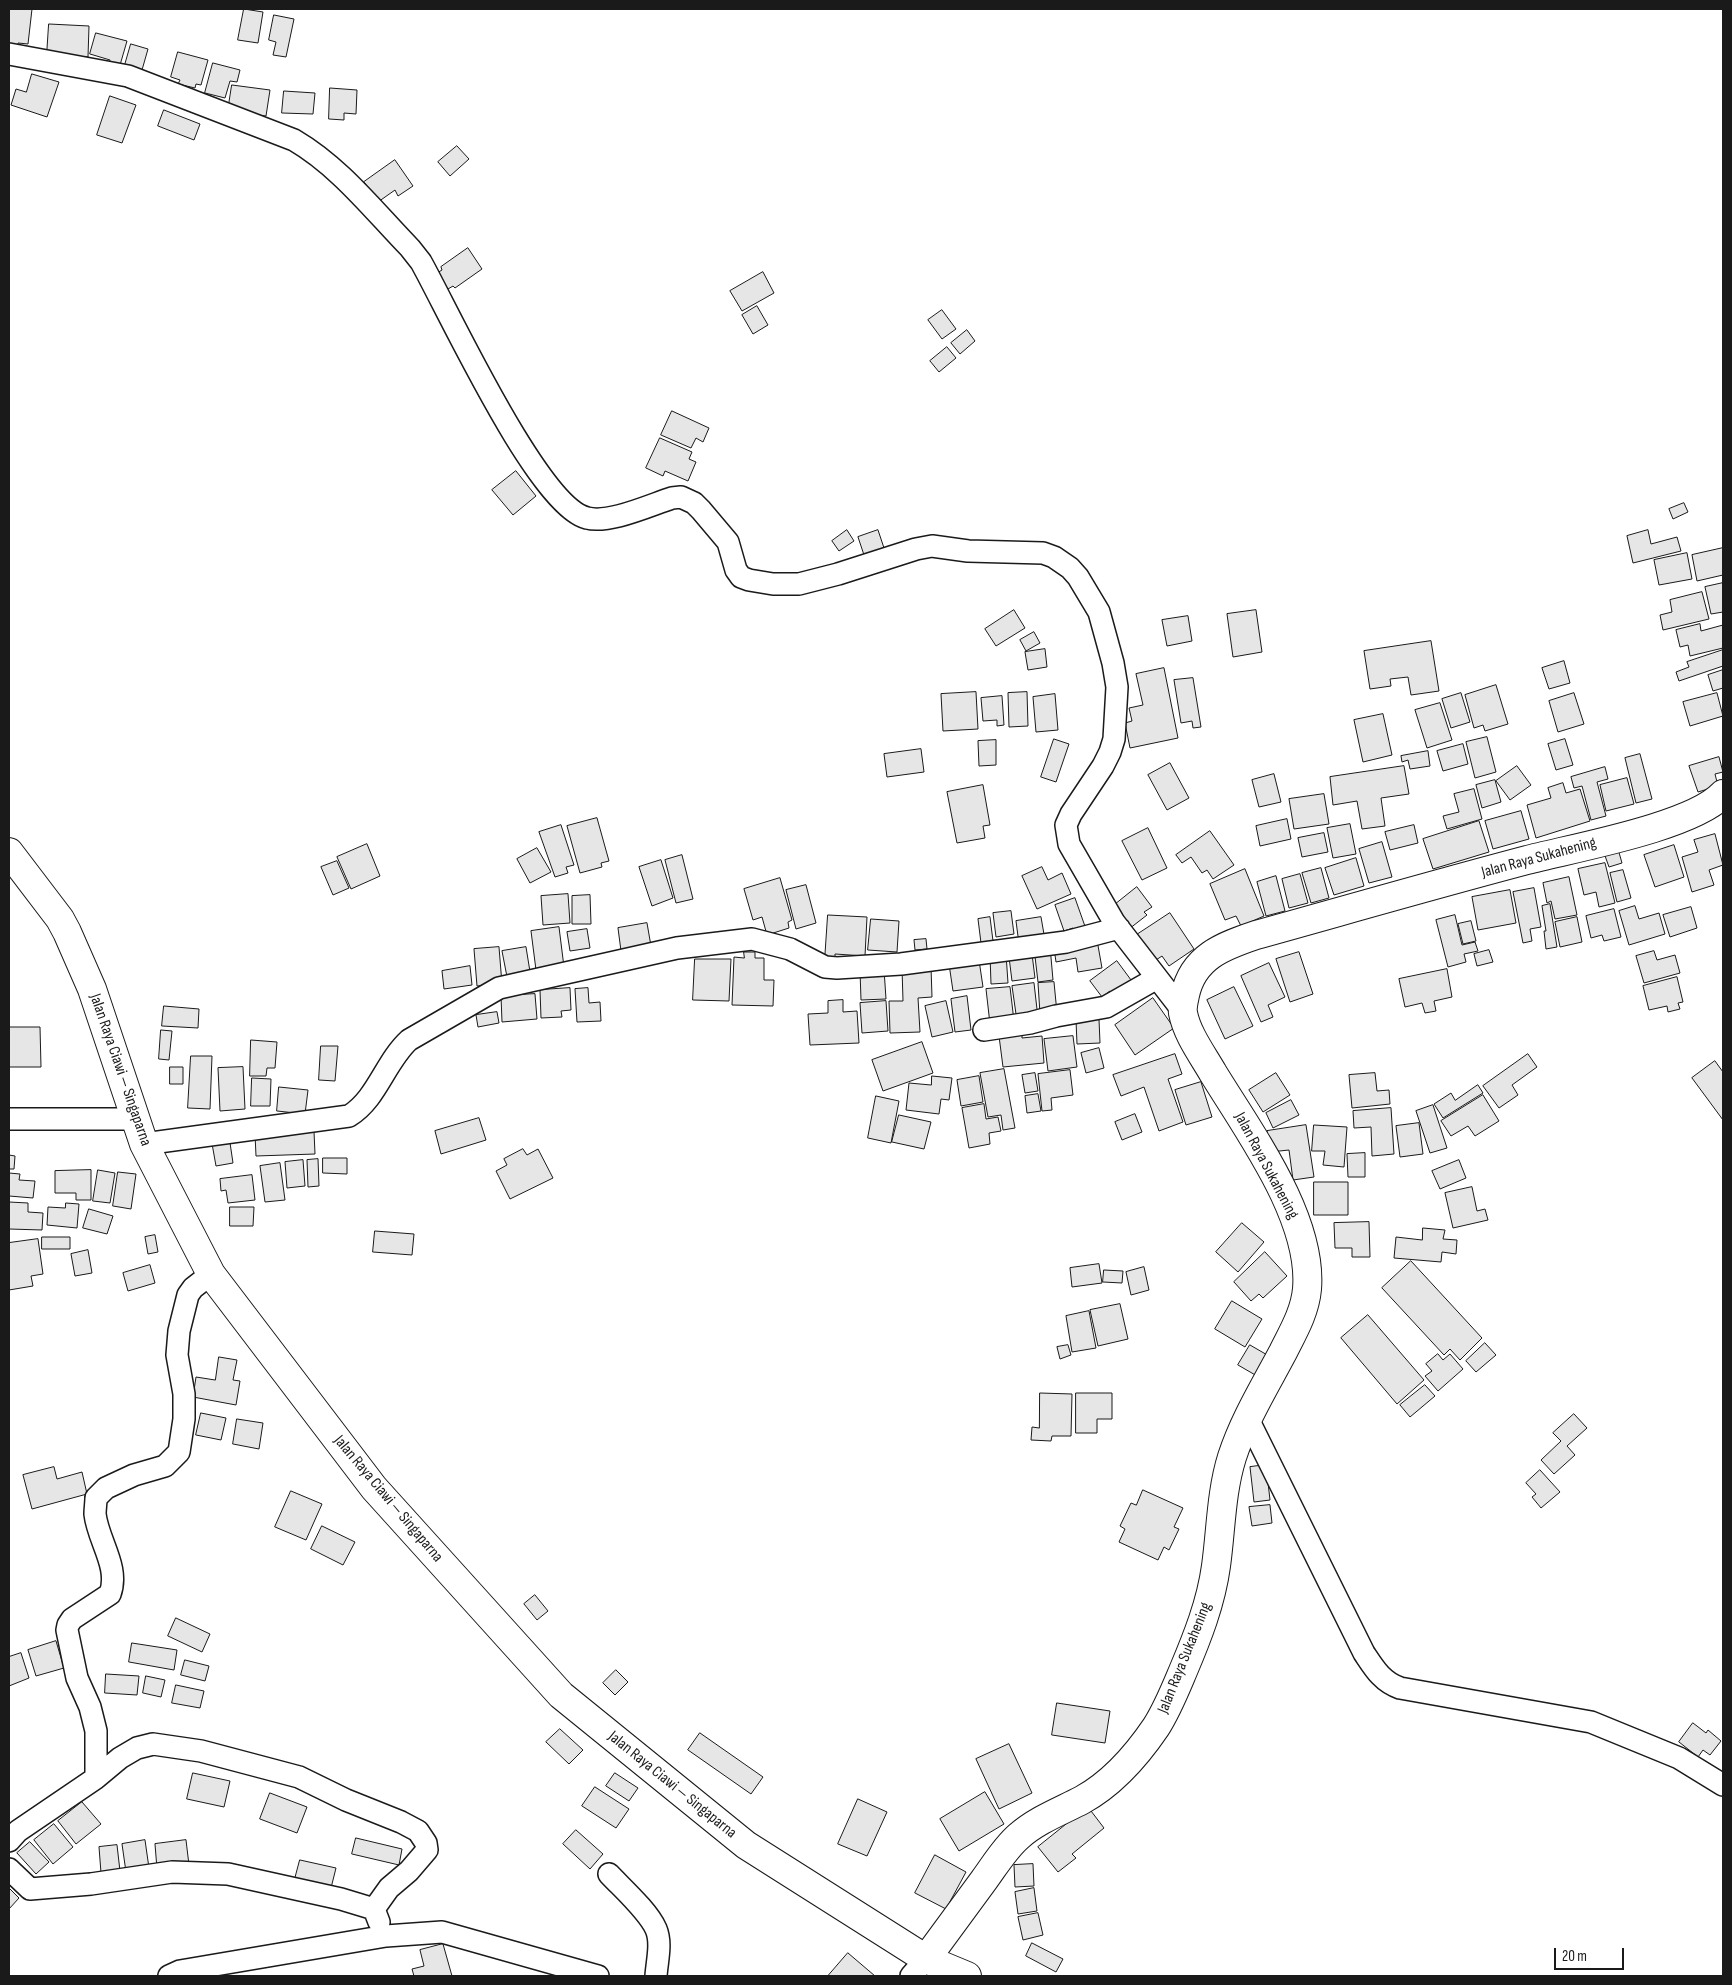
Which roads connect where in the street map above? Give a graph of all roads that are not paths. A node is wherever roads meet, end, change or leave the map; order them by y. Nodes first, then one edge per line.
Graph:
1 (9, 54) edge
2 (1723, 794) edge
3 (9, 852) edge
4 (1119, 928) junction
5 (1156, 978) junction
6 (1182, 1010) junction
7 (984, 1030) dead end
8 (9, 1118) edge
9 (135, 1119) junction
10 (144, 1144) junction
11 (211, 1274) junction
12 (1248, 1419) junction
13 (96, 1778) junction
14 (1723, 1785) edge
15 (9, 1841) edge
16 (9, 1869) edge
17 (609, 1874) dead end
18 (374, 1909) junction
19 (386, 1936) junction
20 (918, 1968) edge
21 (169, 1976) edge
22 (598, 1976) edge
23 (656, 1976) edge
24 (967, 1976) edge

1 - 4 street
2 - 6 main road, Jalan Raya Sukahening
3 - 9 main road, Jalan Raya Ciawi — Singaparna
4 - 5 street
4 - 10 street
5 - 6 street
5 - 7 street
6 - 12 main road, Jalan Raya Sukahening
8 - 9 street
9 - 10 main road, Jalan Raya Ciawi — Singaparna
10 - 11 main road, Jalan Raya Ciawi — Singaparna
11 - 13 street
11 - 20 main road, Jalan Raya Ciawi — Singaparna
12 - 14 street
12 - 20 main road, Jalan Raya Sukahening
13 - 15 street
13 - 18 street
16 - 18 street
17 - 23 street
18 - 19 street
19 - 21 street
19 - 22 street
20 - 24 main road, Jalan Raya Ciawi — Singaparna

